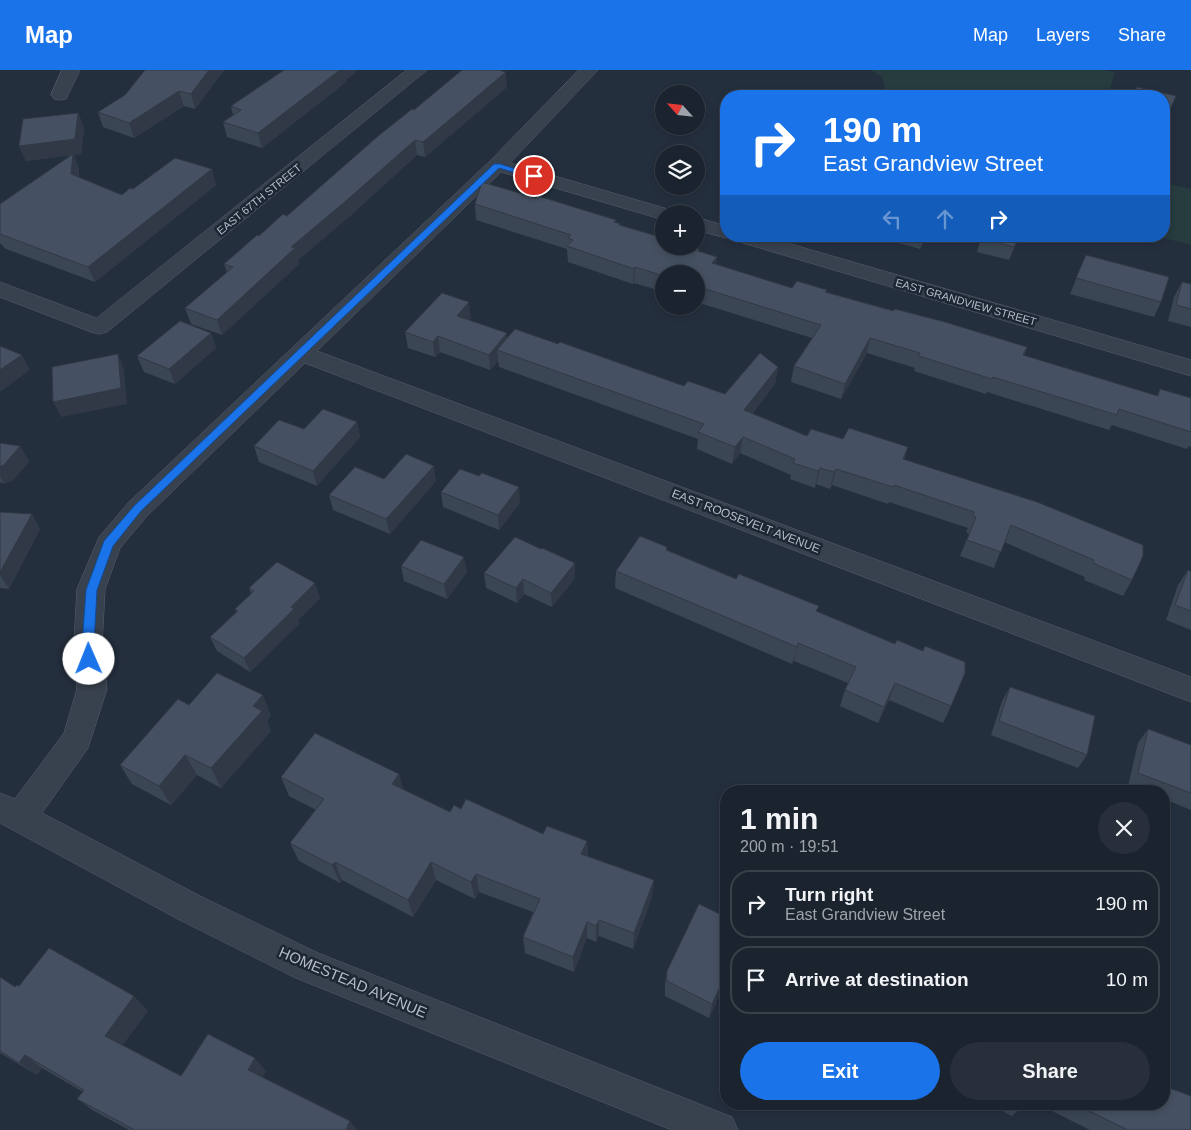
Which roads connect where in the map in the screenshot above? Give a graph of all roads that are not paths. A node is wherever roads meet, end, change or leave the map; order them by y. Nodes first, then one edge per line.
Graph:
1 (71, 70) edge
2 (418, 70) edge
3 (584, 71) edge
4 (60, 95) dead end
5 (497, 165) junction
6 (655, 211) edge
7 (705, 226) edge
8 (720, 230) edge
9 (760, 242) edge
10 (0, 289) edge
11 (300, 353) junction
12 (1191, 368) edge
13 (1191, 690) edge
14 (10, 812) edge
15 (709, 1128) edge

1 - 4 street
2 - 10 street, EAST 67TH STREET
3 - 5 street
5 - 6 street
5 - 11 street
7 - 8 street
9 - 12 street, EAST GRANDVIEW STREET
11 - 13 street, EAST ROOSEVELT AVENUE
11 - 14 street
14 - 15 street, HOMESTEAD AVENUE

